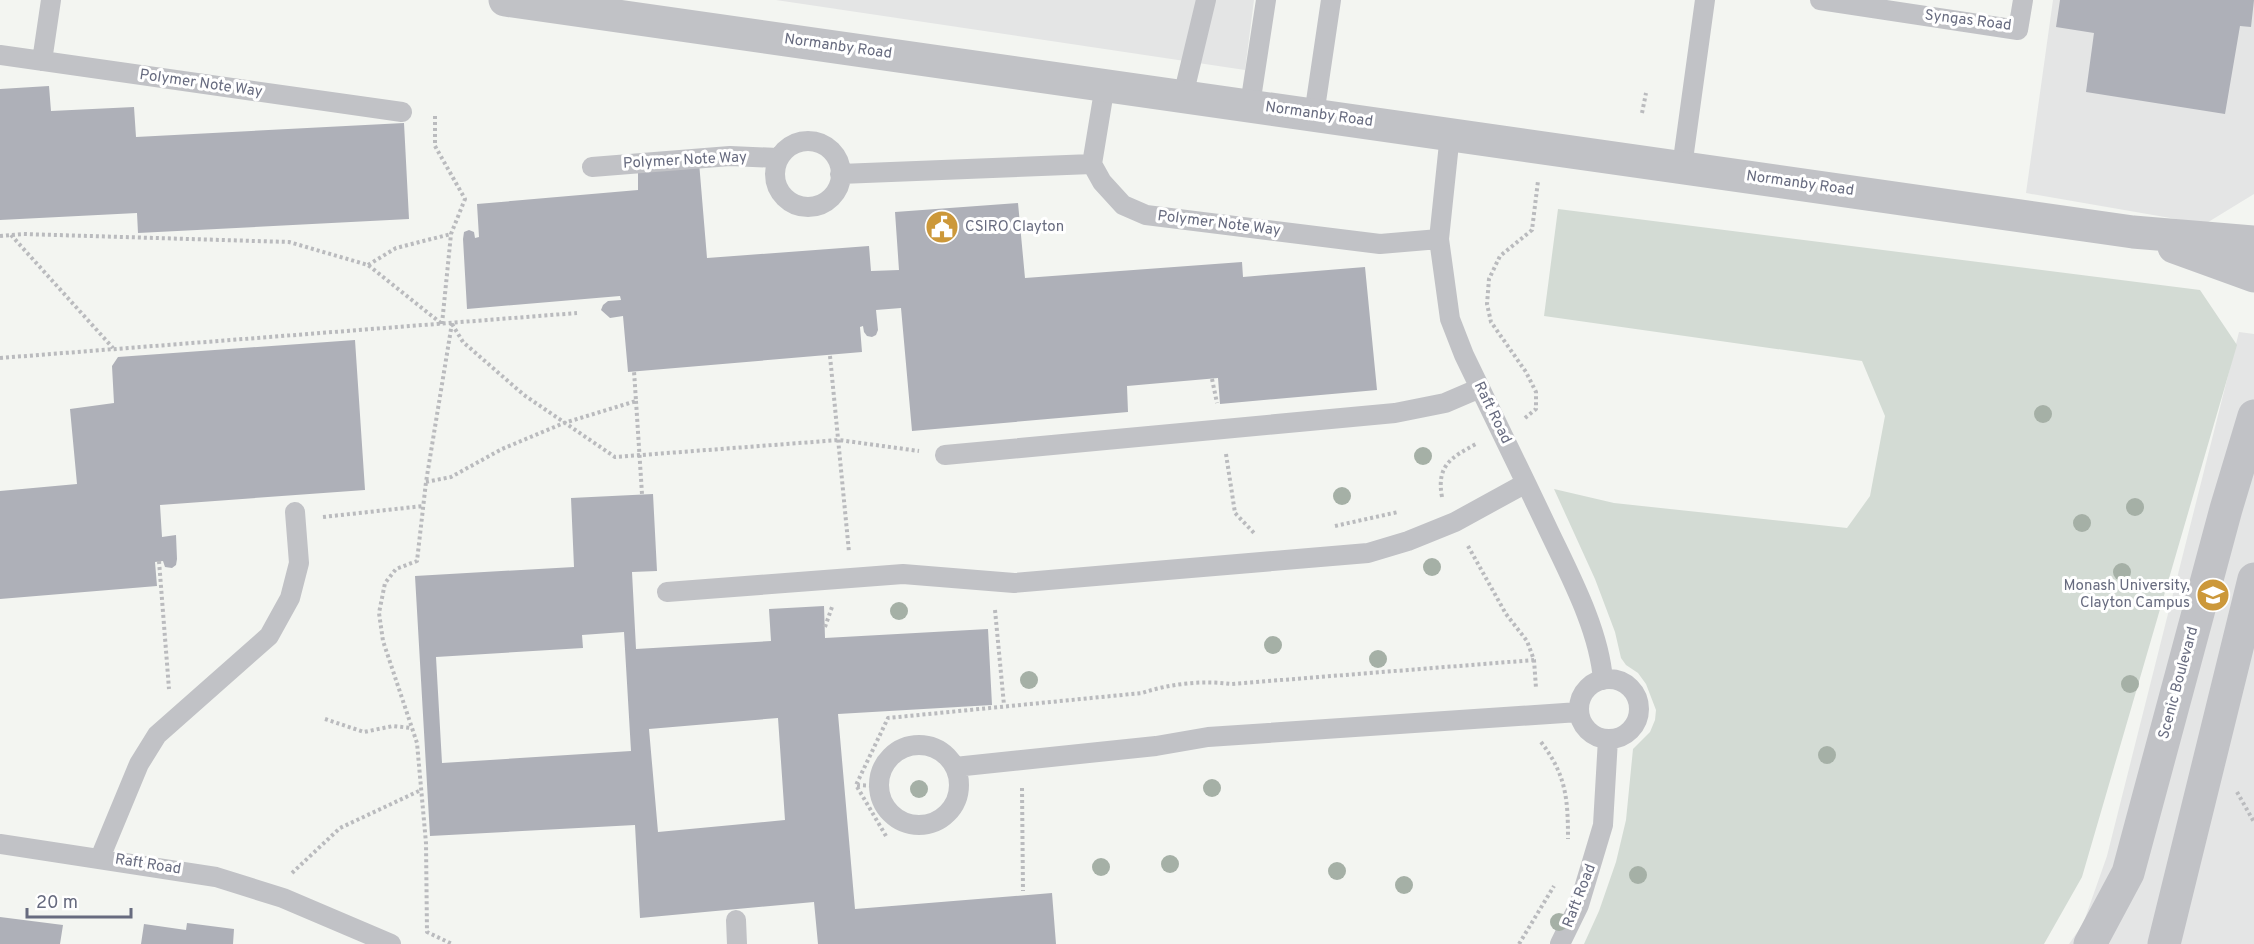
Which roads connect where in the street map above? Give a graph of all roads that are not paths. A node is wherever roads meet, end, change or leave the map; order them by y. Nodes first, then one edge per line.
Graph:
1 (51, 0) edge
2 (505, 0) edge
3 (1206, 0) edge
4 (1266, 0) edge
5 (1331, 0) edge
6 (1705, 0) edge
7 (1820, 0) edge
8 (2023, 0) edge
9 (0, 55) edge
10 (42, 61) junction
11 (1105, 85) junction
12 (1184, 96) junction
13 (1250, 105) junction
14 (402, 112) dead end
15 (1314, 115) junction
16 (1450, 134) junction
17 (778, 158) junction
18 (1092, 164) junction
19 (592, 167) dead end
20 (1682, 167) junction
21 (840, 174) junction
22 (2133, 232) junction
23 (1439, 239) junction
24 (2254, 242) edge
25 (2254, 276) edge
26 (1480, 388) junction
27 (2254, 416) edge
28 (945, 455) road end
29 (1526, 483) junction
30 (295, 516) road end
31 (2254, 579) edge
32 (667, 592) dead end
33 (2195, 624) junction
34 (2240, 635) junction
35 (1603, 680) junction
36 (1579, 712) junction
37 (1608, 739) junction
38 (955, 767) junction
39 (0, 844) edge
40 (100, 858) junction
41 (736, 920) dead end
42 (391, 944) edge
43 (737, 944) edge
44 (1560, 944) edge
45 (2090, 944) edge
46 (2164, 944) edge

1 - 10 lane
2 - 11 street, Normanby Road
3 - 12 lane
4 - 13 lane
5 - 15 lane
6 - 20 lane
7 - 8 lane, Syngas Road
9 - 10 lane, Polymer Note Way
10 - 14 lane, Polymer Note Way
11 - 12 street, Normanby Road
11 - 18 lane
12 - 13 street, Normanby Road
13 - 15 street, Normanby Road
15 - 16 street, Normanby Road
16 - 20 street, Normanby Road
16 - 23 lane, Raft Road
17 - 19 lane, Polymer Note Way
17 - 21 lane
17 - 21 lane
18 - 21 lane
18 - 23 lane, Polymer Note Way
20 - 22 street, Normanby Road
22 - 24 street, Normanby Road
22 - 25 street, Normanby Road
23 - 26 lane, Raft Road
26 - 28 lane
26 - 29 lane, Raft Road
27 - 33 street, Scenic Boulevard
29 - 32 lane
29 - 35 lane, Raft Road
30 - 40 lane
31 - 34 street
33 - 34 street
33 - 45 street, Scenic Boulevard
34 - 46 street
35 - 36 lane
35 - 37 lane
36 - 37 lane
36 - 38 lane
37 - 44 lane, Raft Road
38 - 38 lane
39 - 40 lane, Raft Road
40 - 42 lane, Raft Road
41 - 43 lane

